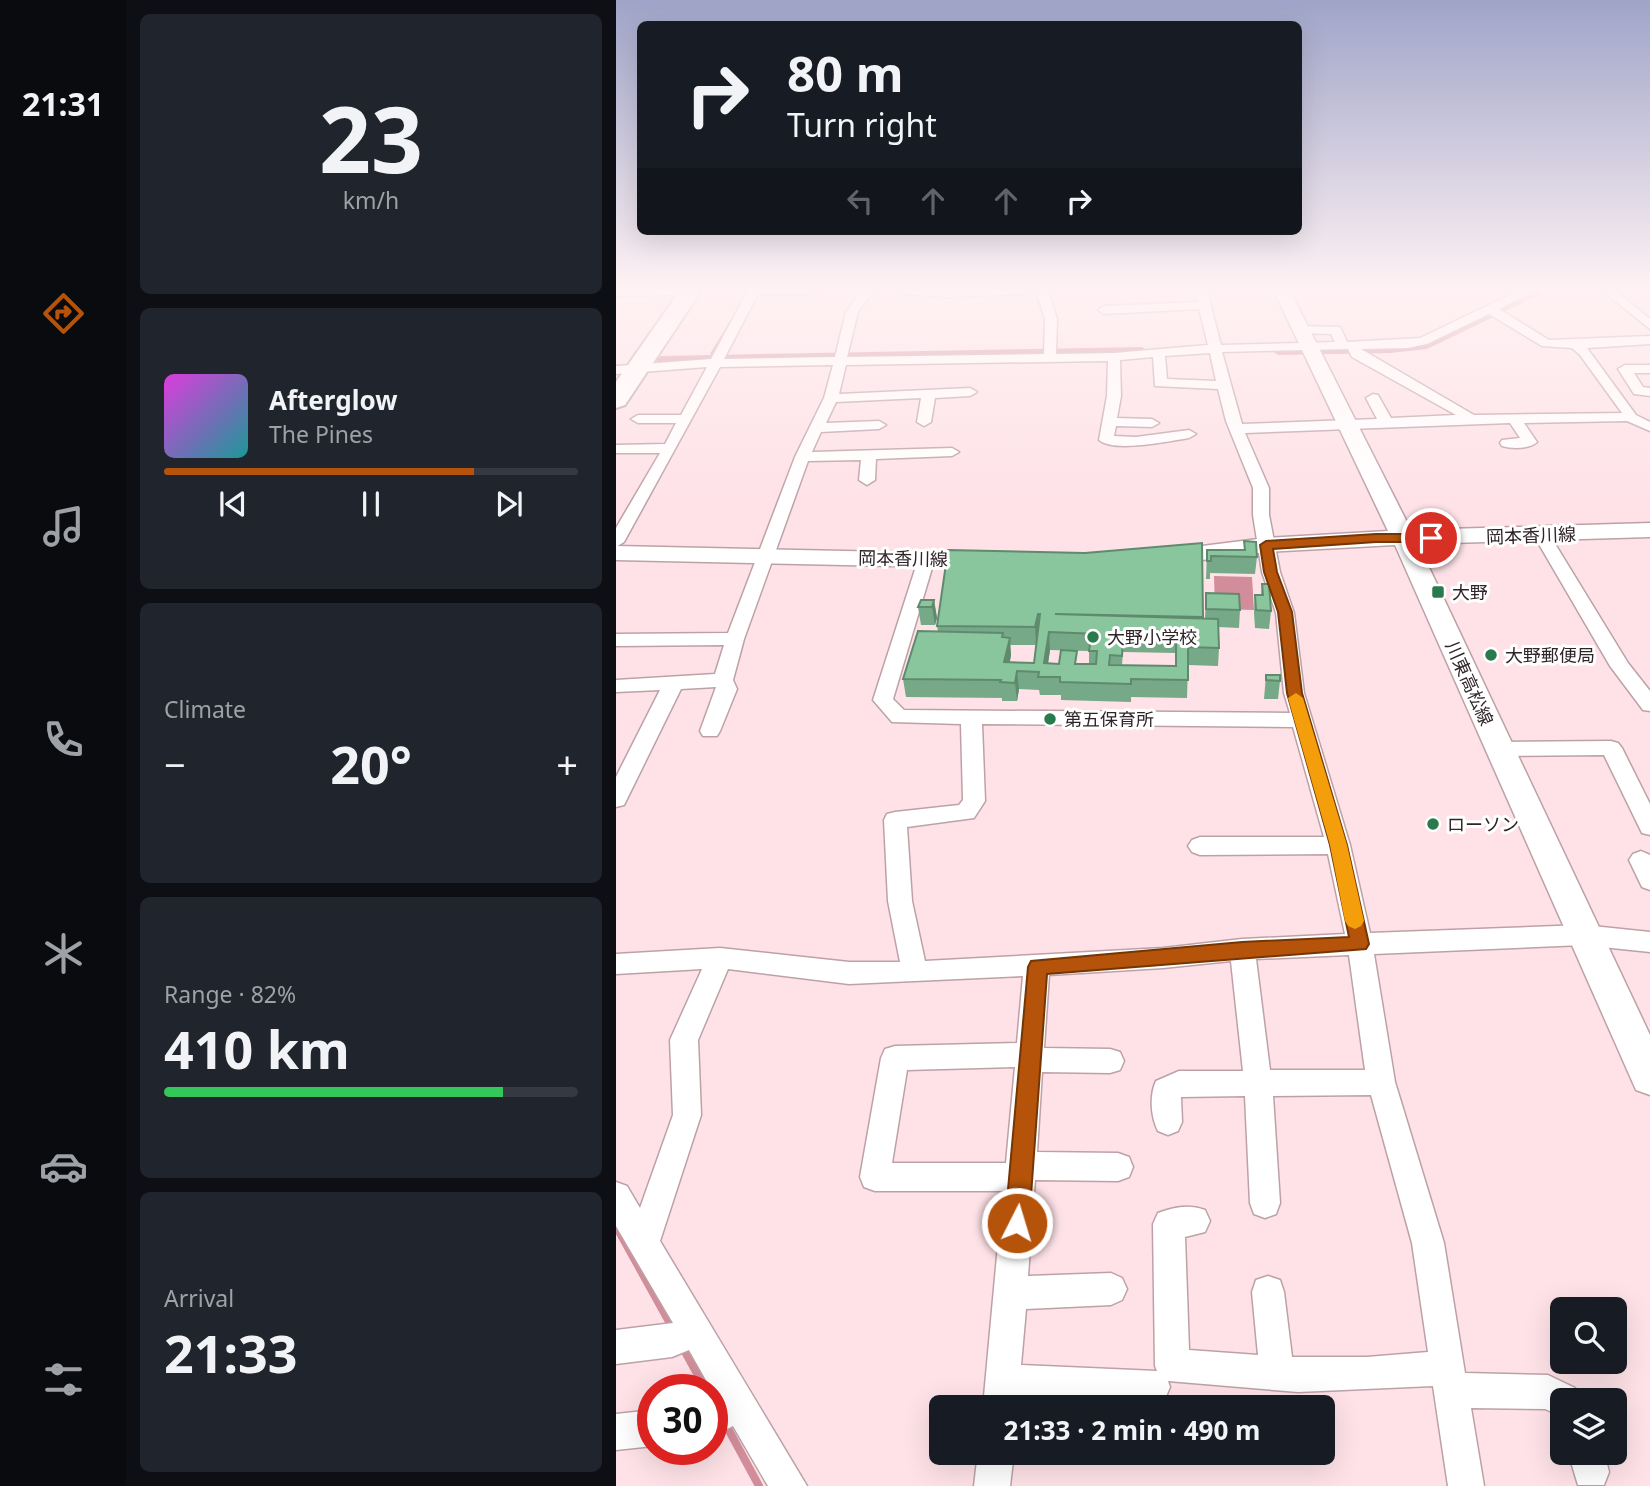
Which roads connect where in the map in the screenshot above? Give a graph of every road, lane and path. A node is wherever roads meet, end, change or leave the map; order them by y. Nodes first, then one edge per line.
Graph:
1 (716, 360) edge
2 (824, 360) edge
3 (838, 360) edge
4 (1114, 360) edge
5 (1159, 360) edge
6 (1220, 360) edge
7 (1315, 360) edge
8 (1373, 360) edge
9 (1591, 360) edge
10 (714, 363) junction
11 (1650, 369) edge
12 (622, 370) edge
13 (1224, 385) junction
14 (970, 392) dead end
15 (1650, 392) edge
16 (929, 394) junction
17 (831, 398) junction
18 (1373, 398) dead end
19 (616, 400) edge
20 (1629, 417) junction
21 (638, 419) dead end
22 (685, 419) junction
23 (1471, 419) junction
24 (1515, 420) junction
25 (924, 422) dead end
26 (1108, 422) junction
27 (1152, 423) dead end
28 (1387, 424) junction
29 (879, 425) dead end
30 (1347, 425) junction
31 (1650, 427) edge
32 (816, 428) junction
33 (1236, 429) junction
34 (1189, 434) dead end
35 (1507, 443) dead end
36 (669, 448) junction
37 (616, 449) edge
38 (952, 452) dead end
39 (869, 456) junction
40 (802, 457) junction
41 (867, 480) dead end
42 (1650, 530) edge
43 (1541, 534) junction
44 (1404, 539) junction
45 (616, 542) edge
46 (1266, 545) junction
47 (616, 553) edge
48 (768, 555) junction
49 (926, 558) junction
50 (1138, 560) edge
51 (1009, 562) edge
52 (735, 639) junction
53 (616, 640) edge
54 (723, 680) junction
55 (673, 684) junction
56 (616, 686) edge
57 (1650, 705) edge
58 (971, 718) junction
59 (1302, 720) junction
60 (710, 731) dead end
61 (1500, 749) junction
62 (616, 799) edge
63 (1650, 827) edge
64 (1338, 845) junction
65 (1200, 846) dead end
66 (1583, 935) junction
67 (1650, 942) edge
68 (1360, 944) junction
69 (1242, 949) junction
70 (720, 958) junction
71 (616, 964) edge
72 (1037, 967) junction
73 (915, 972) junction
74 (1030, 1057) junction
75 (1110, 1061) dead end
76 (1650, 1077) edge
77 (1381, 1082) junction
78 (1258, 1083) junction
79 (1168, 1122) dead end
80 (1118, 1167) dead end
81 (1021, 1171) junction
82 (616, 1197) edge
83 (1265, 1203) dead end
84 (1194, 1221) dead end
85 (642, 1245) junction
86 (1111, 1289) dead end
87 (1269, 1292) dead end
88 (1012, 1293) junction
89 (684, 1334) junction
90 (616, 1347) edge
91 (704, 1374) edge
92 (1277, 1374) junction
93 (1449, 1379) junction
94 (1153, 1387) dead end
95 (1550, 1393) edge
96 (1002, 1394) edge
97 (728, 1418) edge
98 (637, 1428) edge
99 (616, 1432) edge
100 (994, 1465) edge
101 (789, 1486) edge
102 (992, 1486) edge
103 (1466, 1486) edge

1 - 10 street
2 - 10 street
3 - 17 street
4 - 26 street
5 - 13 street
6 - 13 street
7 - 30 main road, 川東高松線
8 - 23 street
9 - 20 street
10 - 12 street
10 - 22 street
11 - 15 street
12 - 19 highway
13 - 33 street
14 - 16 street
16 - 17 street
16 - 25 street
17 - 32 street
18 - 28 street
20 - 24 street
20 - 31 street
21 - 22 street
22 - 36 street
23 - 24 street
23 - 28 street
24 - 35 street
26 - 27 street
26 - 34 street
28 - 30 street
29 - 32 street
30 - 33 street
30 - 44 main road, 川東高松線
32 - 40 street
33 - 46 street
36 - 37 street
36 - 45 street
38 - 39 street
39 - 40 street
39 - 41 street
40 - 48 street
42 - 43 main road, 岡本香川線
43 - 44 main road, 岡本香川線
43 - 57 street
44 - 46 main road, 岡本香川線
44 - 61 main road, 川東高松線
46 - 50 main road, 岡本香川線
46 - 59 street
47 - 48 main road, 岡本香川線
48 - 49 main road, 岡本香川線
48 - 52 street
49 - 51 main road, 岡本香川線
49 - 58 street
52 - 53 street
52 - 54 street
54 - 55 street
54 - 60 street
55 - 56 street
55 - 62 street
58 - 59 street
58 - 73 street
59 - 64 street
61 - 63 street
61 - 66 main road, 川東高松線
64 - 65 street
64 - 68 street
66 - 67 street
66 - 68 street
66 - 76 main road, 川東高松線
68 - 69 street
68 - 77 street
69 - 72 street
69 - 78 street
70 - 71 street
70 - 73 street
70 - 85 street
72 - 73 street
72 - 74 street
74 - 75 street
74 - 81 street
74 - 81 street
77 - 78 street
77 - 93 street
78 - 79 street
78 - 83 street
80 - 81 street
81 - 88 street
82 - 85 street
84 - 92 street
85 - 89 street
86 - 88 street
87 - 92 street
88 - 96 street
89 - 90 street
89 - 91 street
92 - 93 street
93 - 95 street
93 - 103 street
94 - 96 street
97 - 101 street
98 - 99 street
100 - 102 street

